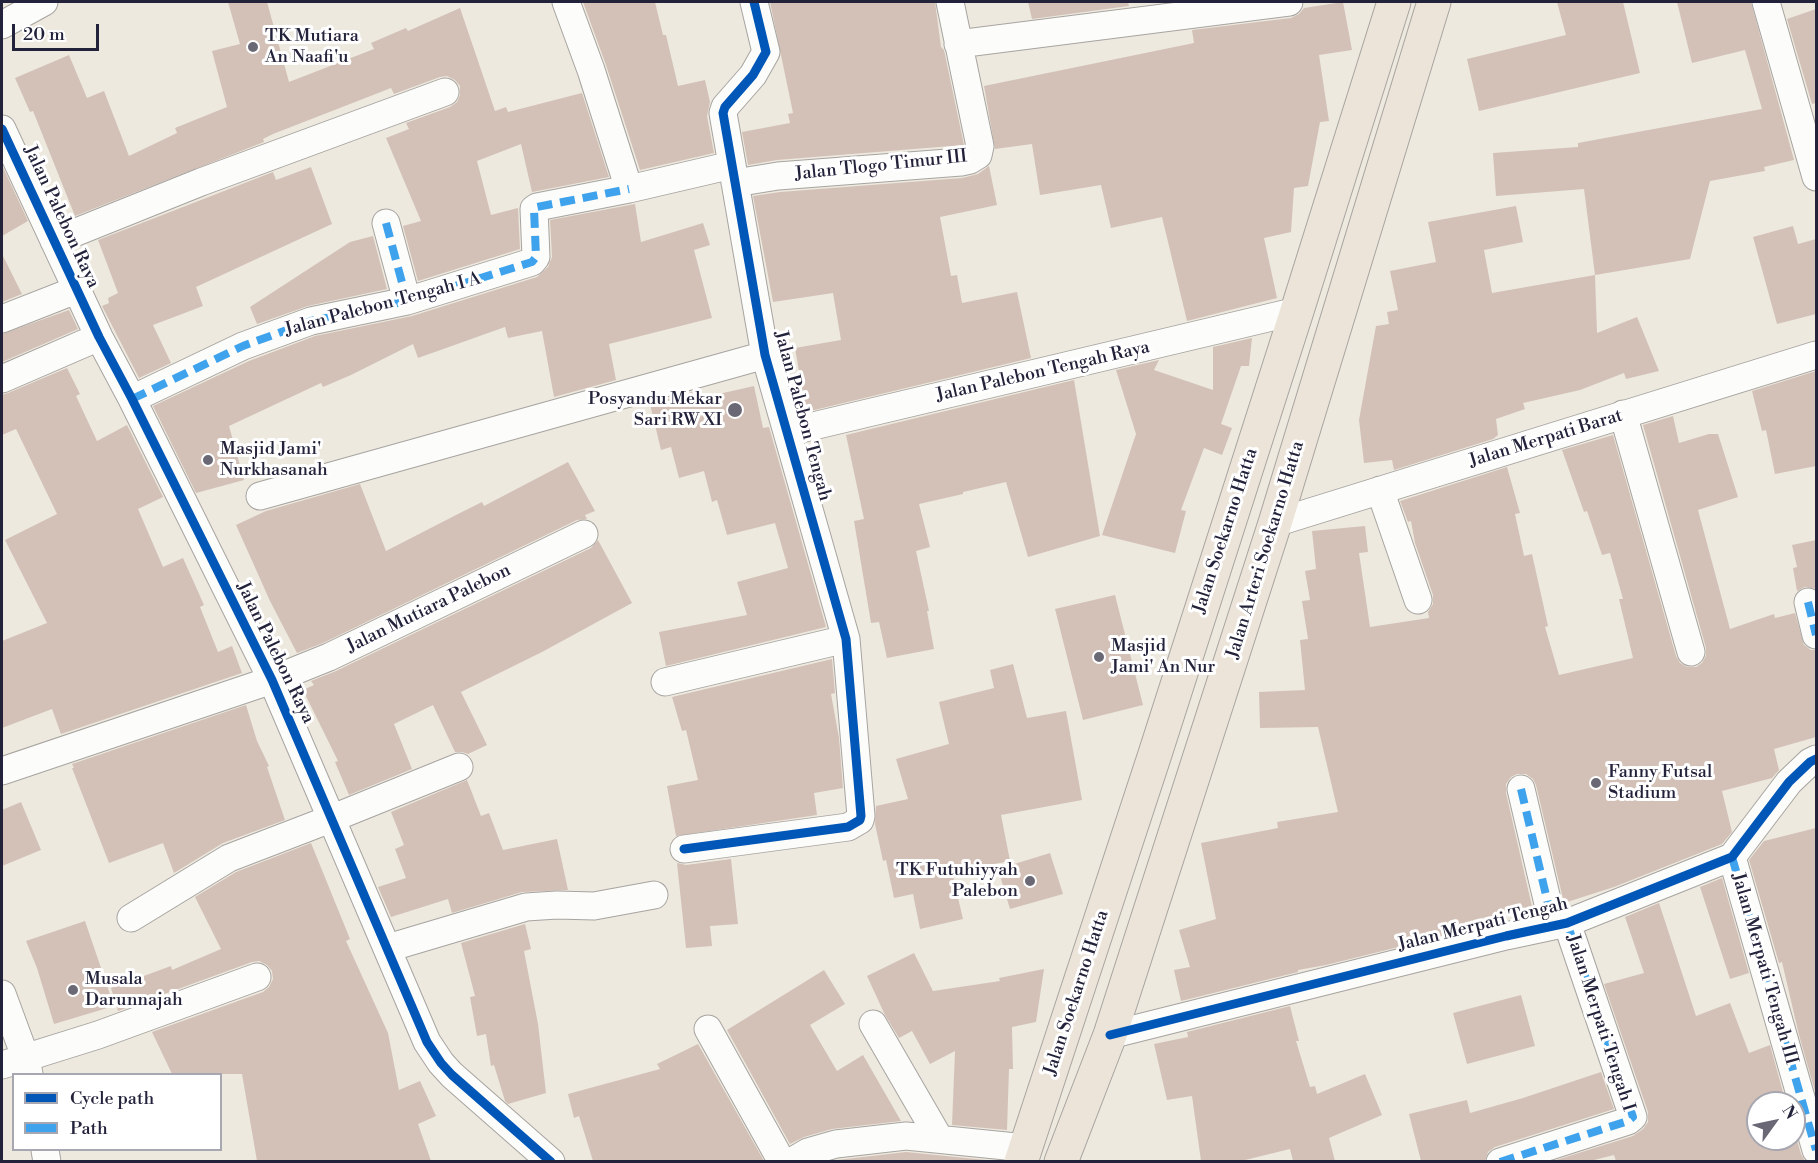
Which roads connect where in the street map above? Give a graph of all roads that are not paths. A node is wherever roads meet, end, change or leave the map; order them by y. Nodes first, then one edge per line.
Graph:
1 (44, 2) edge
2 (566, 2) edge
3 (754, 2) edge
4 (950, 2) edge
5 (1289, 2) edge
6 (1394, 2) edge
7 (1434, 2) edge
8 (1766, 2) edge
9 (2, 25) edge
10 (958, 44) junction
11 (445, 92) dead end
12 (2, 129) edge
13 (734, 174) junction
14 (1816, 177) edge
15 (629, 189) junction
16 (386, 223) dead end
17 (54, 241) junction
18 (76, 290) junction
19 (407, 301) junction
20 (1297, 311) junction
21 (2, 319) edge
22 (99, 337) junction
23 (765, 355) junction
24 (1816, 355) edge
25 (2, 380) edge
26 (132, 399) junction
27 (1623, 414) junction
28 (788, 432) junction
29 (1380, 490) junction
30 (260, 496) dead end
31 (1275, 523) junction
32 (584, 534) dead end
33 (1418, 600) dead end
34 (1808, 602) dead end
35 (1816, 635) edge
36 (846, 639) junction
37 (1691, 652) dead end
38 (272, 680) junction
39 (665, 682) dead end
40 (1155, 754) junction
41 (1816, 759) edge
42 (1197, 765) junction
43 (459, 767) dead end
44 (2, 771) edge
45 (1521, 789) dead end
46 (333, 818) junction
47 (684, 849) dead end
48 (1732, 856) junction
49 (654, 895) dead end
50 (131, 918) dead end
51 (1560, 924) junction
52 (388, 948) junction
53 (257, 977) dead end
54 (2, 994) edge
55 (873, 1024) dead end
56 (708, 1029) dead end
57 (1110, 1035) junction
58 (19, 1066) edge
59 (939, 1138) junction
60 (1816, 1150) edge
61 (1023, 1155) edge
62 (551, 1161) edge
63 (782, 1161) edge
64 (791, 1161) edge
65 (1061, 1161) edge
66 (1500, 1161) edge

1 - 9 street
2 - 15 street
3 - 13 street, Jalan Palebon Tengah
4 - 10 street, Jalan Tlogo Timur III
5 - 10 street
6 - 20 main road, Jalan Soekarno Hatta
7 - 31 main road, Jalan Arteri Soekarno Hatta
8 - 14 street
10 - 13 street, Jalan Tlogo Timur III
11 - 17 street
12 - 17 street, Jalan Palebon Raya
13 - 15 street, Jalan Palebon Tengah I A
13 - 23 street, Jalan Palebon Tengah
15 - 19 street, Jalan Palebon Tengah I A
16 - 19 street
17 - 18 street, Jalan Palebon Raya
18 - 21 street
18 - 22 street, Jalan Palebon Raya
19 - 26 street, Jalan Palebon Tengah I A
20 - 28 street, Jalan Palebon Tengah Raya
20 - 40 main road, Jalan Soekarno Hatta
22 - 25 street
22 - 26 street, Jalan Palebon Raya
23 - 28 street, Jalan Palebon Tengah
23 - 30 street
24 - 27 street, Jalan Merpati Barat
26 - 38 street, Jalan Palebon Raya
27 - 29 street, Jalan Merpati Barat
27 - 37 street
28 - 36 street, Jalan Palebon Tengah
29 - 31 street, Jalan Merpati Barat
29 - 33 street
31 - 42 main road, Jalan Arteri Soekarno Hatta
32 - 38 street, Jalan Mutiara Palebon
34 - 35 street
36 - 39 street
36 - 47 street, Jalan Palebon Tengah
38 - 44 street, Jalan Palebon Raya
38 - 46 street, Jalan Palebon Raya
40 - 42 main road
40 - 61 main road, Jalan Soekarno Hatta
41 - 48 street, Jalan Merpati Tengah
42 - 57 main road, Jalan Arteri Soekarno Hatta
43 - 46 street
45 - 51 street
46 - 50 street
46 - 52 street, Jalan Palebon Raya
48 - 51 street, Jalan Merpati Tengah
48 - 60 street, Jalan Merpati Tengah III
49 - 52 street
51 - 57 street, Jalan Merpati Tengah
51 - 66 street, Jalan Merpati Tengah I
52 - 62 street, Jalan Palebon Raya
53 - 58 street
54 - 58 street
55 - 59 street
56 - 63 street
57 - 65 main road, Jalan Arteri Soekarno Hatta
59 - 61 street
59 - 64 street

